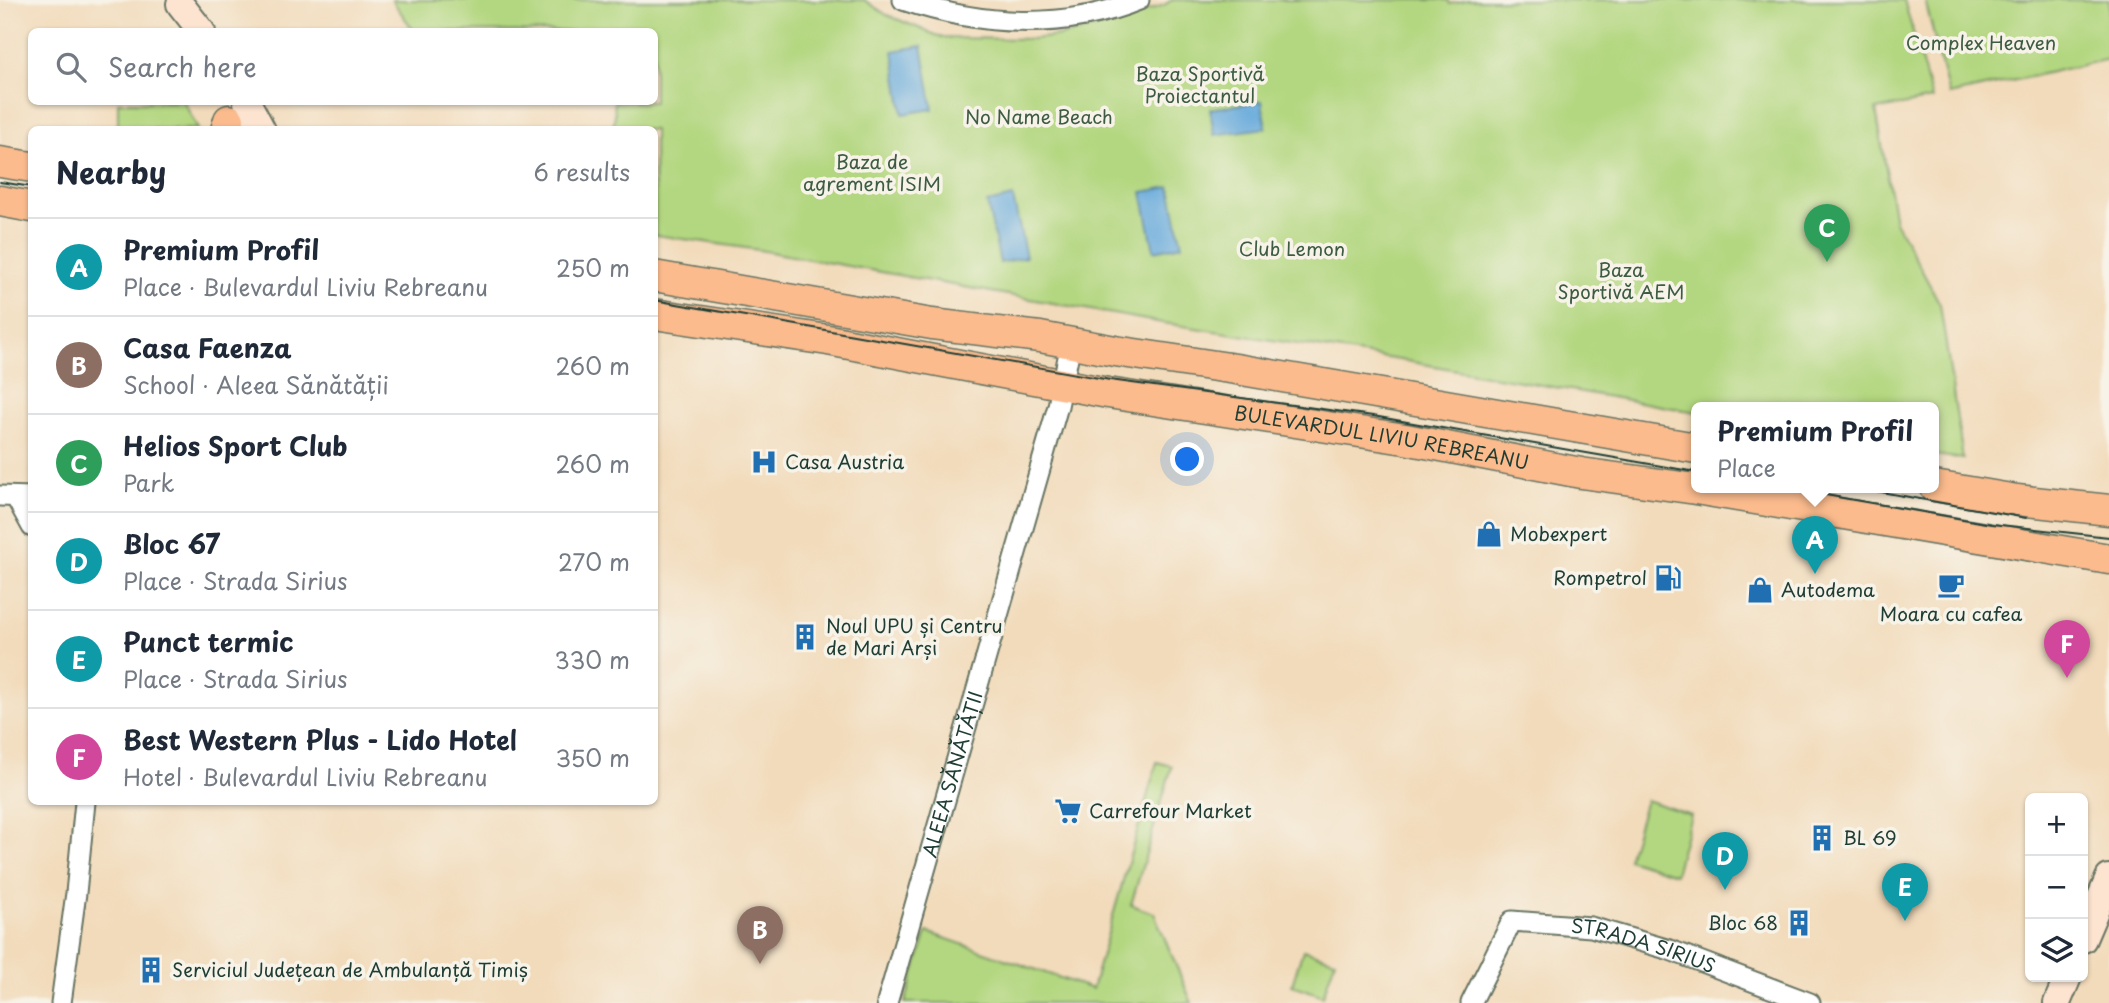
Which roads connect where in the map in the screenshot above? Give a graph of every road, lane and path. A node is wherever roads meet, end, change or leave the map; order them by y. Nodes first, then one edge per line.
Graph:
1 (903, 0) edge
2 (1139, 0) edge
3 (179, 2) edge
4 (189, 28) edge
5 (199, 28) edge
6 (231, 116) edge
7 (253, 126) edge
8 (0, 162) edge
9 (28, 166) edge
10 (0, 201) edge
11 (28, 206) edge
12 (658, 277) edge
13 (658, 315) edge
14 (1071, 343) junction
15 (1062, 385) junction
16 (1691, 447) edge
17 (1939, 487) edge
18 (1691, 488) edge
19 (1720, 493) edge
20 (16, 497) edge
21 (2109, 510) edge
22 (28, 520) edge
23 (2109, 559) edge
24 (85, 805) edge
25 (2109, 878) edge
26 (2088, 927) edge
27 (2065, 982) edge
28 (61, 1003) edge
29 (887, 1003) edge
30 (1471, 1003) edge
31 (1810, 1003) edge
32 (2057, 1003) edge

1 - 2 street
3 - 4 main road
3 - 5 main road
6 - 7 main road
8 - 9 main road
10 - 11 main road
12 - 14 main road
13 - 15 main road, BULEVARDUL LIVIU REBREANU
14 - 15 street, ALEEA SĂNĂTĂȚII
14 - 16 main road
15 - 18 main road, BULEVARDUL LIVIU REBREANU
15 - 29 street, ALEEA SĂNĂTĂȚII
17 - 21 main road
19 - 23 main road, BULEVARDUL LIVIU REBREANU
20 - 22 street
24 - 28 street
25 - 26 main road
27 - 32 main road
30 - 31 street, STRADA SIRIUS

